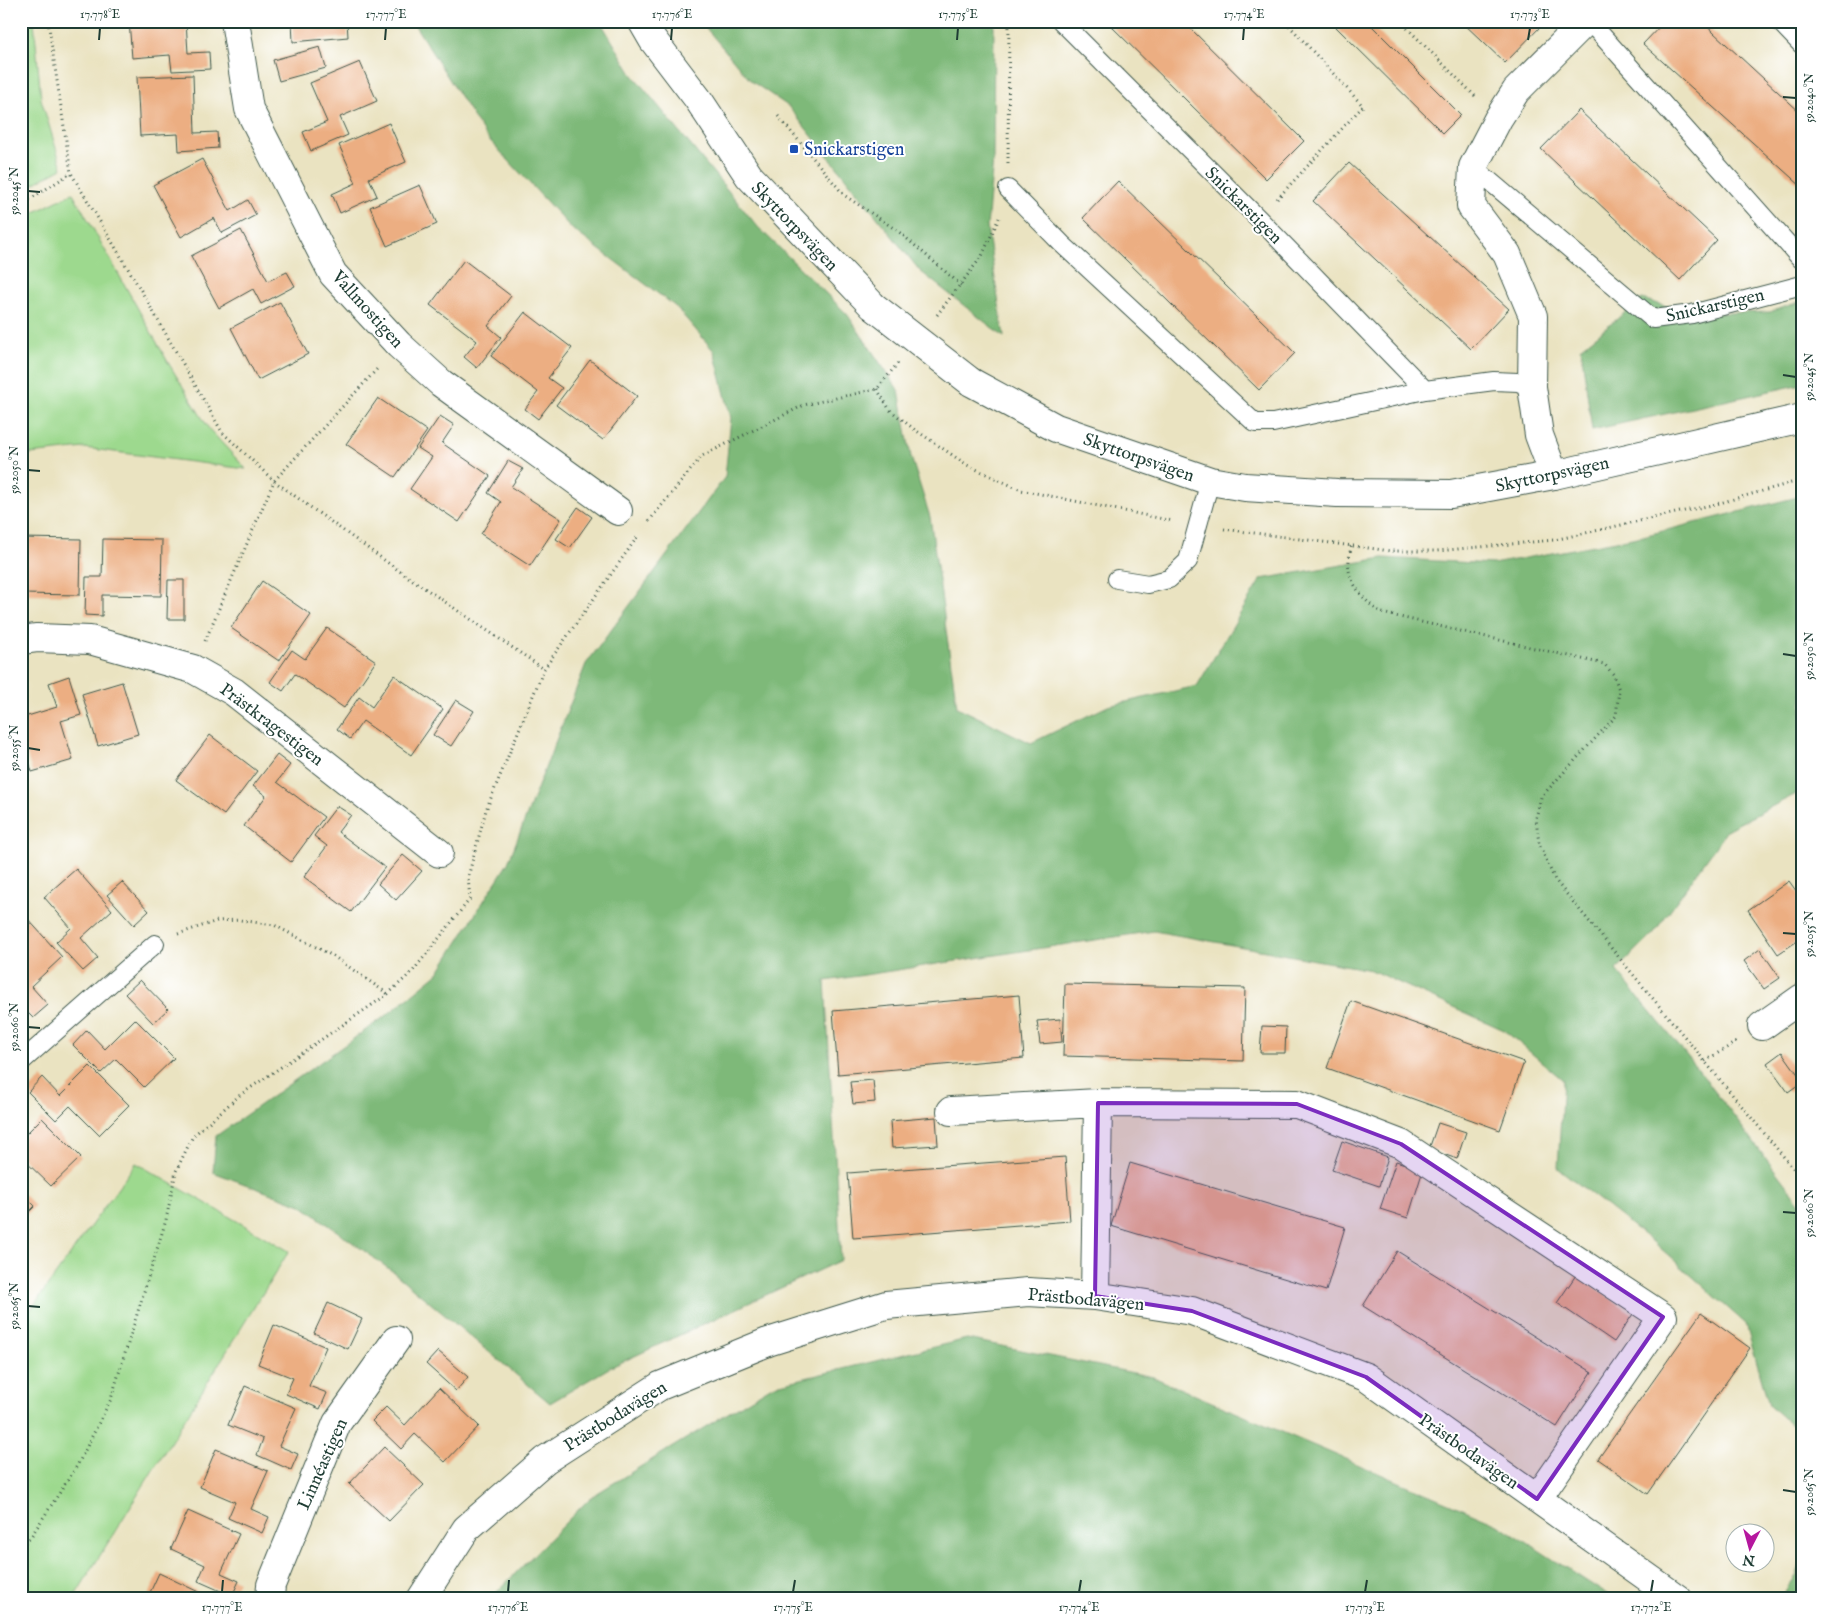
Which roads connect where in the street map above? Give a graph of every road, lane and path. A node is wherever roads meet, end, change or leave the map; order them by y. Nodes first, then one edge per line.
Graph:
1 (48, 21) edge
2 (235, 21) edge
3 (642, 21) edge
4 (1009, 21) edge
5 (1061, 21) edge
6 (1285, 21) edge
7 (1400, 21) edge
8 (1588, 21) edge
9 (1779, 21) edge
10 (1802, 44) edge
11 (778, 116) dead end
12 (1498, 119) junction
13 (1473, 167) junction
14 (71, 173) junction
15 (1008, 189) junction
16 (21, 205) edge
17 (1259, 219) junction
18 (1802, 260) edge
19 (962, 285) junction
20 (1802, 285) edge
21 (931, 322) dead end
22 (399, 345) junction
23 (901, 360) dead end
24 (1532, 387) junction
25 (1425, 390) junction
26 (1802, 418) edge
27 (1554, 475) junction
28 (274, 481) junction
29 (1210, 481) junction
30 (618, 510) dead end
31 (646, 525) dead end
32 (640, 533) dead end
33 (1351, 546) dead end
34 (1117, 579) dead end
35 (21, 640) edge
36 (192, 669) junction
37 (544, 669) junction
38 (440, 852) dead end
39 (155, 944) joint
40 (388, 994) junction
41 (1802, 998) edge
42 (1762, 1026) joint
43 (1704, 1061) junction
44 (21, 1062) edge
45 (1098, 1103) junction
46 (951, 1111) dead end
47 (1802, 1179) edge
48 (1094, 1296) junction
49 (396, 1340) dead end
50 (1537, 1499) junction
51 (21, 1545) edge
52 (21, 1589) edge
53 (39, 1599) edge
54 (270, 1599) edge
55 (421, 1599) edge
56 (1678, 1599) edge

1 - 14 path
2 - 22 street, Vallmostigen
3 - 29 street, Skyttorpsvägen, bridge
4 - 15 path
5 - 17 lane, Snickarstigen
6 - 17 path
7 - 12 path
8 - 12 street
8 - 18 lane
9 - 10 lane
11 - 19 path
12 - 13 street
13 - 20 lane, Snickarstigen
13 - 24 street
14 - 16 path
14 - 28 path
15 - 19 path
15 - 25 lane
17 - 25 lane, Snickarstigen
19 - 21 path
22 - 28 path
22 - 30 street, Vallmostigen
23 - 31 path
24 - 25 lane
24 - 27 street
26 - 27 street, Skyttorpsvägen
27 - 29 street, Skyttorpsvägen
28 - 36 path
28 - 37 path
29 - 34 lane
32 - 37 path
33 - 43 path
35 - 36 street, Prästkragestigen
36 - 38 street, Prästkragestigen
37 - 40 path
39 - 40 path
39 - 44 lane
40 - 51 path
41 - 42 street
42 - 43 path
43 - 47 path
45 - 46 street
45 - 48 street
45 - 50 street
48 - 50 street, Prästbodavägen
48 - 55 street, Prästbodavägen
49 - 54 street, Linnéastigen
50 - 56 street, Prästbodavägen
52 - 53 path

